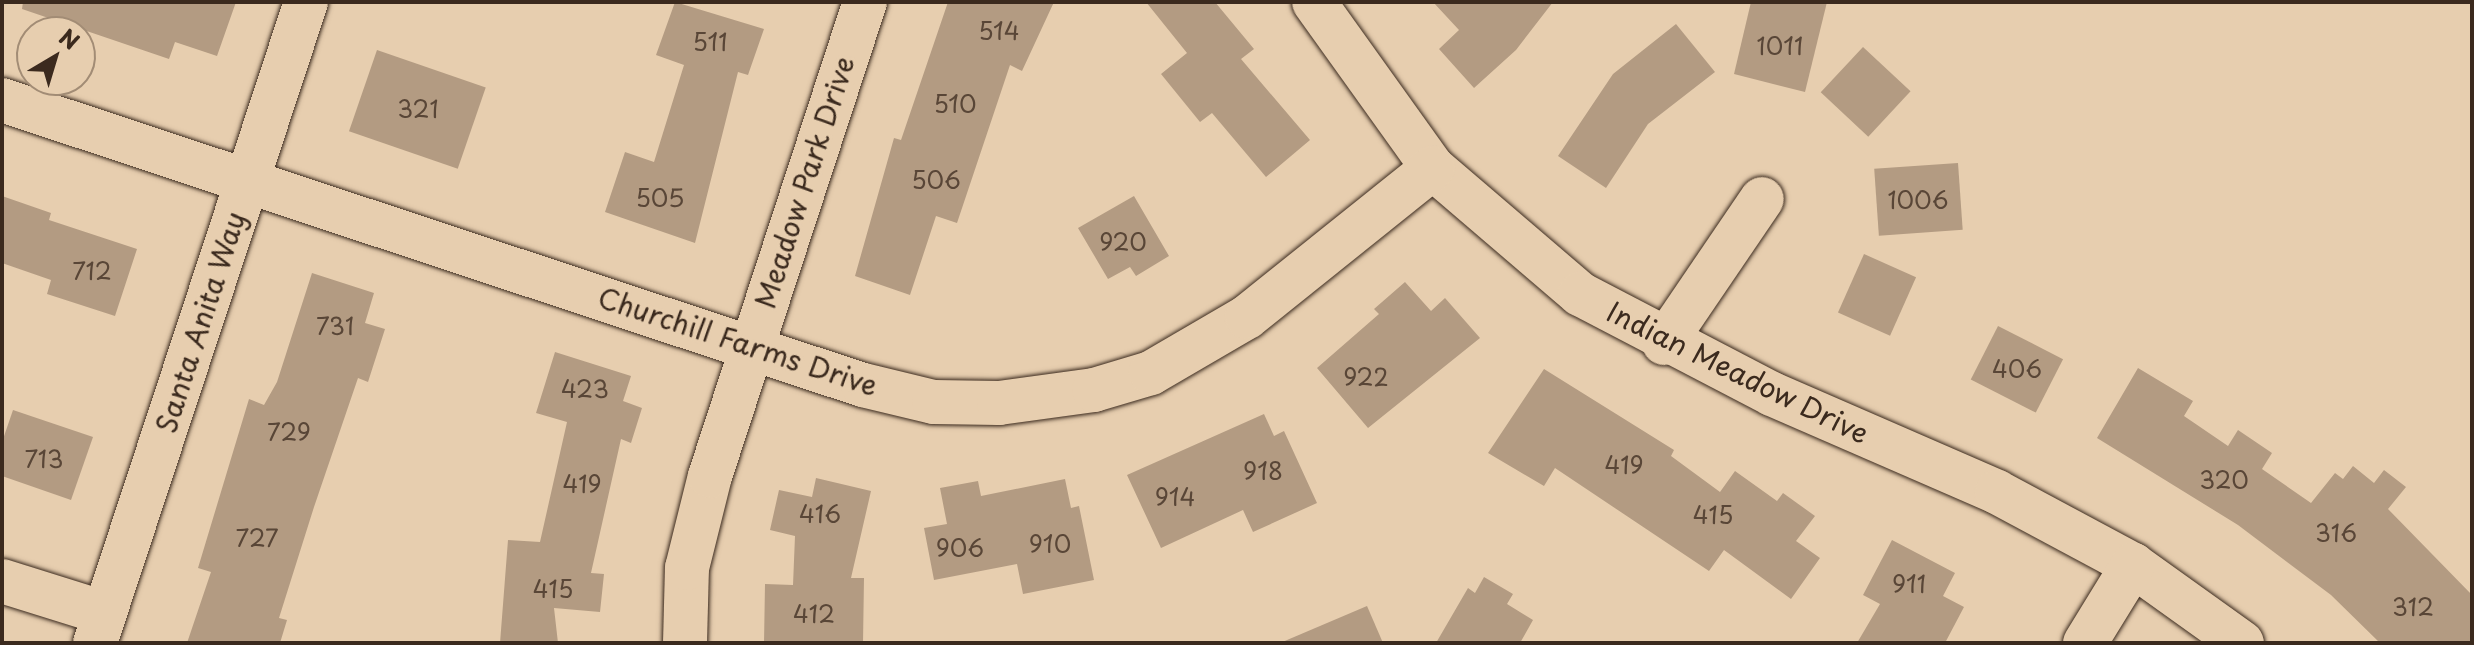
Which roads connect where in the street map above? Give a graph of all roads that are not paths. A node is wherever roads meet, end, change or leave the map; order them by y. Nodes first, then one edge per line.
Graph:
1 (306, 2) edge
2 (865, 2) edge
3 (1314, 2) edge
4 (2, 100) edge
5 (1433, 168) junction
6 (247, 180) junction
7 (1762, 199) dead end
8 (1664, 343) junction
9 (750, 347) junction
10 (2133, 565) junction
11 (2, 581) edge
12 (100, 628) edge
13 (685, 643) edge
14 (2085, 643) edge
15 (2242, 643) edge

1 - 6 street, Santa Anita Way
2 - 9 street, Meadow Park Drive
3 - 5 street, Indian Meadow Drive
4 - 6 street, Churchill Farms Drive
5 - 8 street, Indian Meadow Drive
5 - 9 street, Churchill Farms Drive
6 - 9 street, Churchill Farms Drive
6 - 12 street, Santa Anita Way
7 - 8 street
8 - 10 street, Indian Meadow Drive
9 - 13 street, Meadow Park Drive
10 - 14 street
10 - 15 street, Indian Meadow Drive
11 - 12 street

